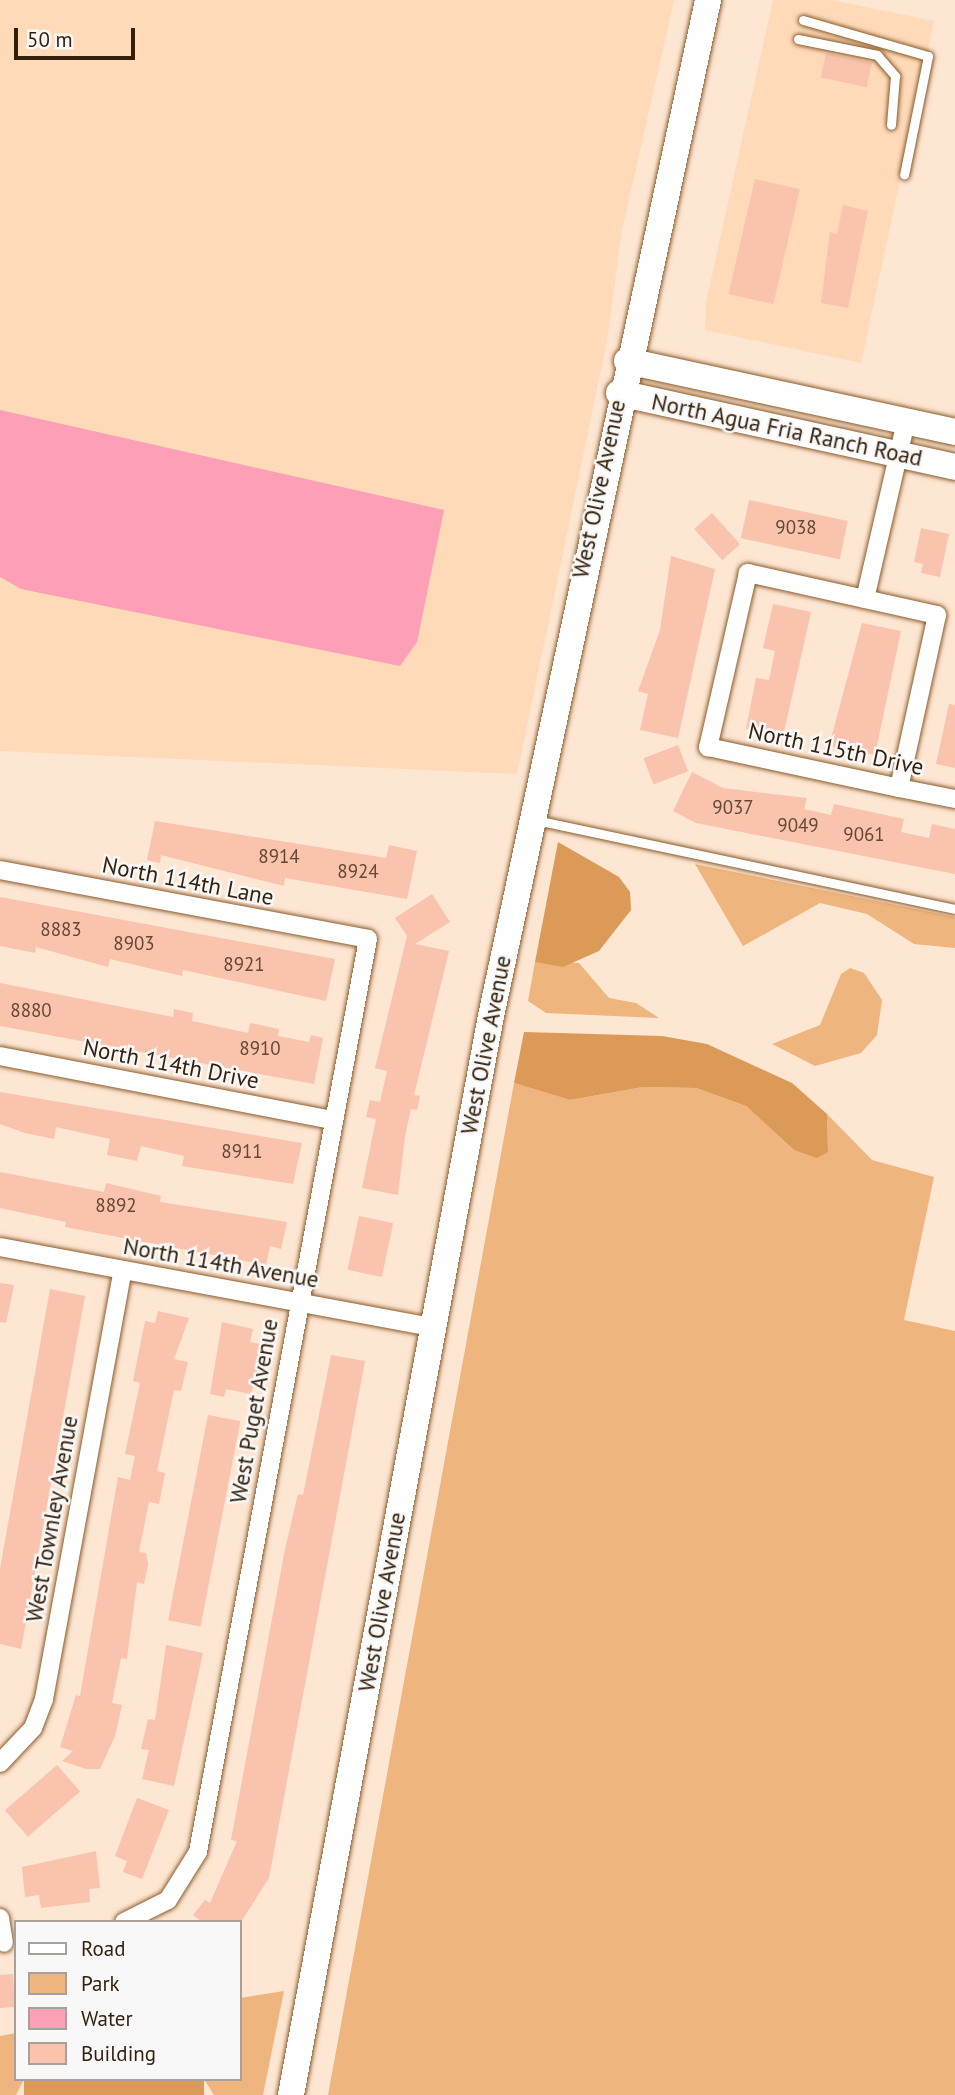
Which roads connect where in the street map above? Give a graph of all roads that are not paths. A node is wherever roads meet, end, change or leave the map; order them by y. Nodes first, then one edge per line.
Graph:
1 (708, 0) edge
2 (803, 20) dead end
3 (798, 39) dead end
4 (891, 125) dead end
5 (904, 175) dead end
6 (627, 361) junction
7 (619, 393) junction
8 (906, 421) junction
9 (955, 432) edge
10 (898, 455) junction
11 (955, 467) edge
12 (865, 599) junction
13 (899, 788) junction
14 (955, 799) edge
15 (530, 820) junction
16 (0, 870) edge
17 (955, 909) edge
18 (368, 939) joint
19 (0, 1056) edge
20 (333, 1119) junction
21 (0, 1247) edge
22 (123, 1270) junction
23 (299, 1302) junction
24 (433, 1327) junction
25 (0, 1763) edge
26 (0, 1918) edge
27 (129, 1920) edge
28 (7, 1942) edge
29 (291, 2095) edge

1 - 6 main road, West Olive Avenue
2 - 5 lane
3 - 4 lane
6 - 7 main road, West Olive Avenue
6 - 8 main road, North Agua Fria Ranch Road
7 - 10 main road, North Agua Fria Ranch Road
7 - 15 main road, West Olive Avenue
8 - 9 main road, North Agua Fria Ranch Road
8 - 10 street
10 - 11 main road, North Agua Fria Ranch Road
10 - 12 street
12 - 13 street
12 - 13 street, North 115th Drive
13 - 14 street, North 115th Drive
15 - 17 lane
15 - 24 main road, West Olive Avenue
16 - 18 street, North 114th Lane
18 - 20 street, West Puget Avenue
19 - 20 street, North 114th Drive
20 - 23 street, West Puget Avenue
21 - 22 street, North 114th Avenue
22 - 23 street, North 114th Avenue
22 - 25 street, West Townley Avenue
23 - 24 street, North 114th Avenue
23 - 27 street, West Puget Avenue
24 - 29 main road, West Olive Avenue
26 - 28 street

